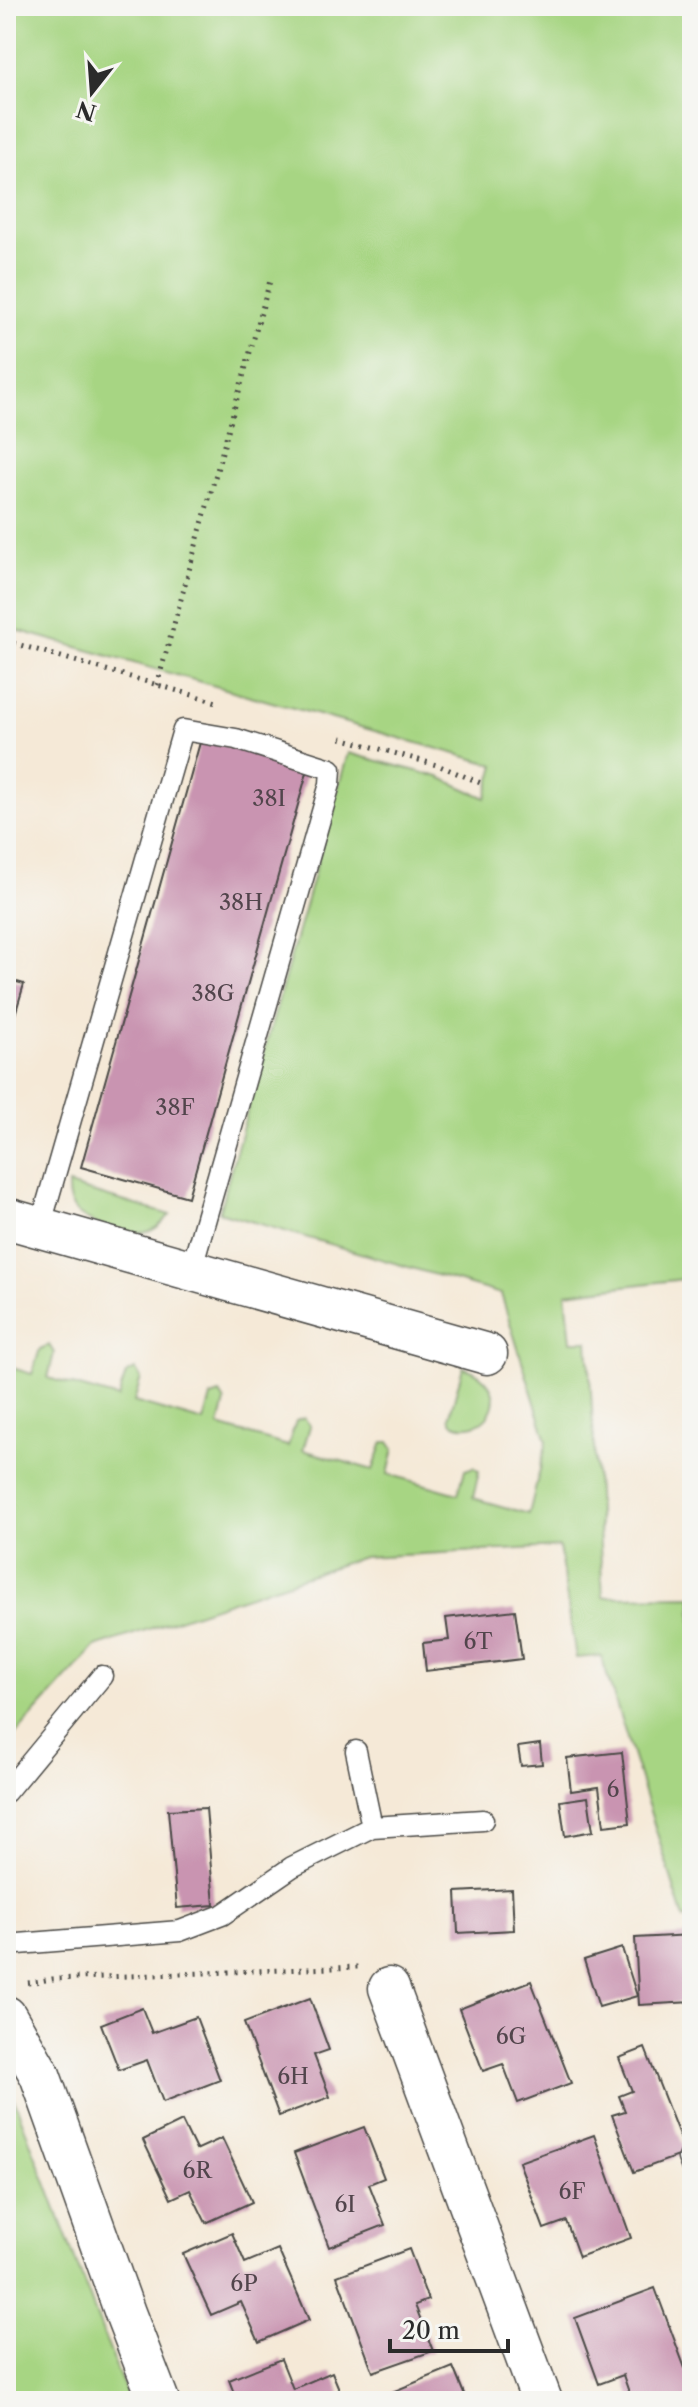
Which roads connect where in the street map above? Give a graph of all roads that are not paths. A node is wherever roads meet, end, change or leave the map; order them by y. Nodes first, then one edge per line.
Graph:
1 (23, 1222) edge
2 (191, 1270) junction
3 (487, 1354) dead end
4 (102, 1676) dead end
5 (356, 1751) dead end
6 (6, 1792) edge
7 (483, 1820) dead end
8 (372, 1827) junction
9 (6, 1945) edge
10 (389, 1988) road end
11 (14, 2000) edge
12 (159, 2401) edge
13 (542, 2401) edge

1 - 2 street
1 - 2 lane
2 - 3 street
4 - 6 lane
5 - 8 lane
7 - 8 lane
8 - 9 lane
10 - 13 street
11 - 12 street

